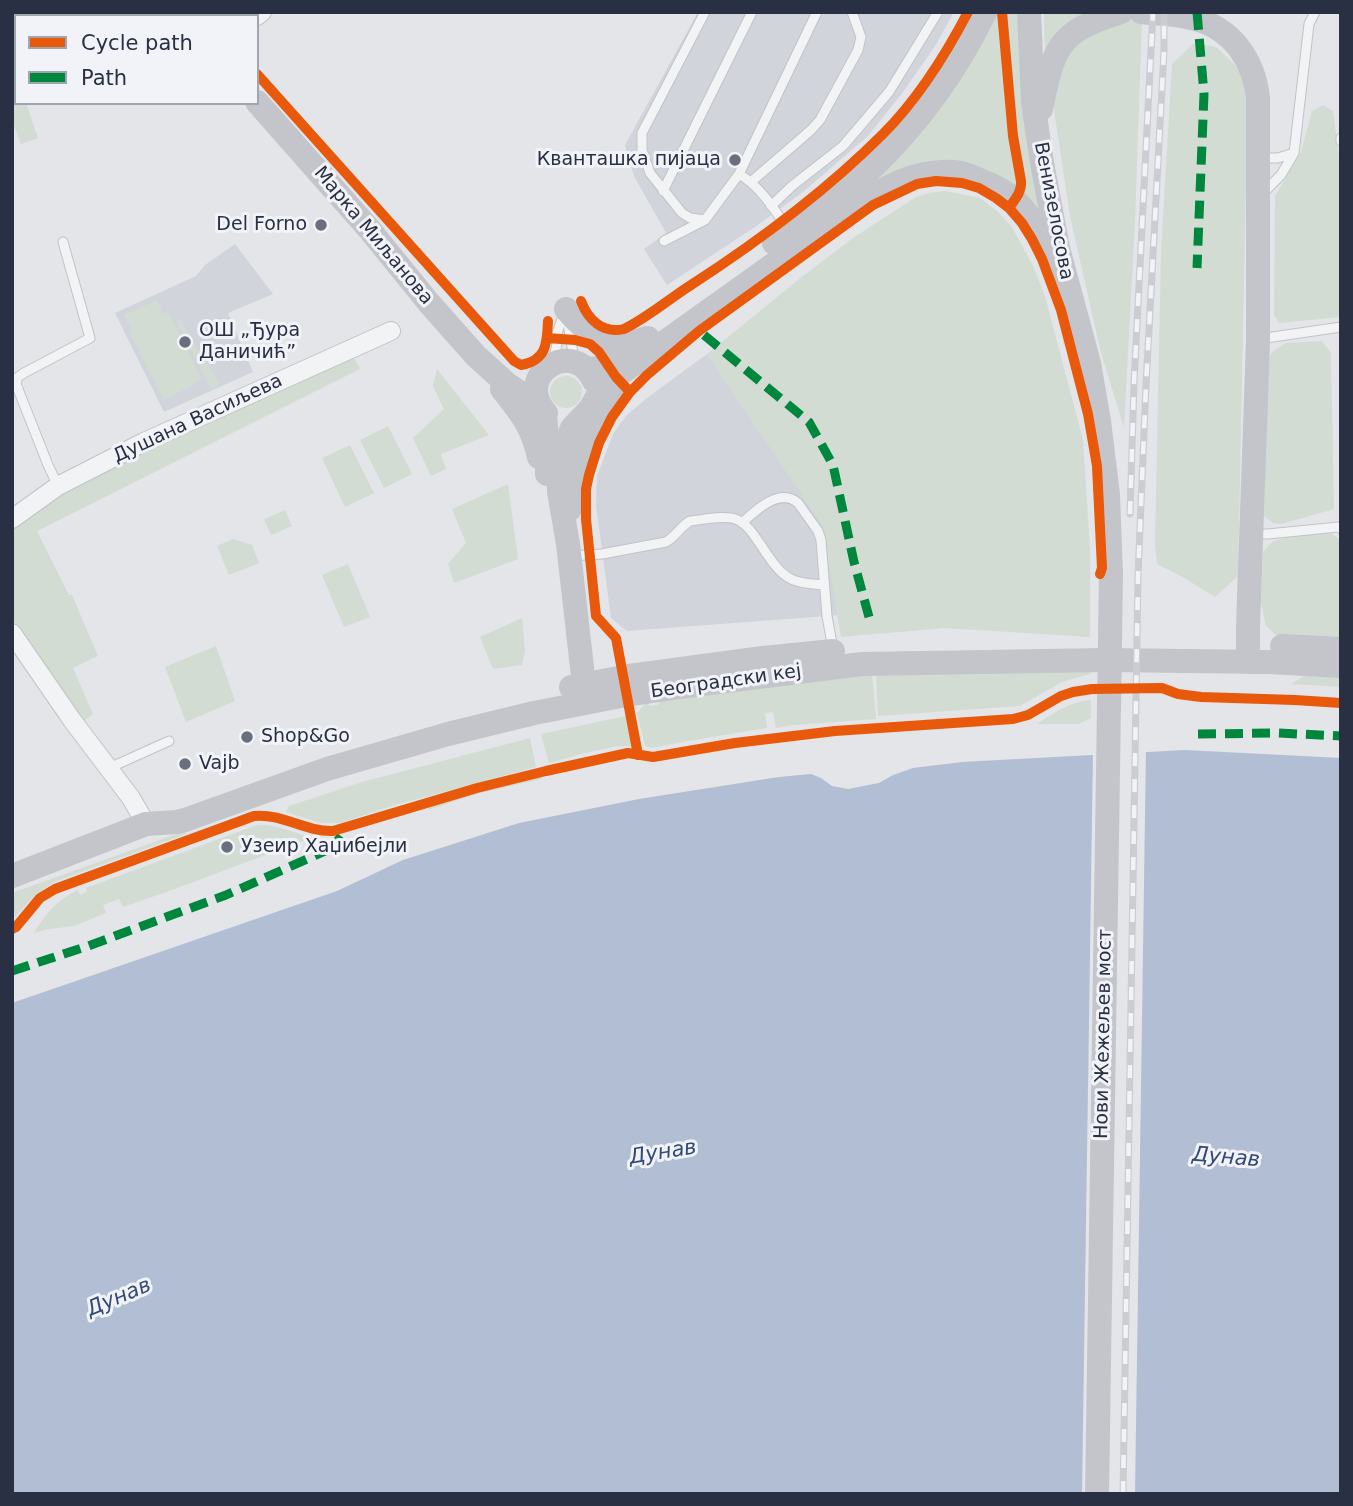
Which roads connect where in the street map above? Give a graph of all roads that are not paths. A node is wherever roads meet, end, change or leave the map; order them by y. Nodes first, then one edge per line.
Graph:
1 (705, 12) edge
2 (752, 12) edge
3 (817, 12) edge
4 (852, 12) edge
5 (938, 12) edge
6 (985, 12) edge
7 (1028, 12) edge
8 (1121, 12) edge
9 (1141, 12) edge
10 (1315, 12) edge
11 (259, 104) edge
12 (1037, 131) junction
13 (1294, 153) junction
14 (1258, 158) junction
15 (739, 174) junction
16 (752, 181) junction
17 (663, 191) junction
18 (1258, 197) junction
19 (771, 206) junction
20 (705, 220) junction
21 (790, 232) junction
22 (664, 241) dead end
23 (63, 242) dead end
24 (1070, 293) junction
25 (566, 310) junction
26 (1341, 327) edge
27 (391, 331) dead end
28 (679, 332) junction
29 (648, 338) junction
30 (1258, 340) junction
31 (485, 365) junction
32 (582, 366) junction
33 (546, 369) junction
34 (589, 408) junction
35 (542, 409) junction
36 (58, 486) junction
37 (547, 491) junction
38 (12, 519) edge
39 (742, 523) junction
40 (1341, 529) edge
41 (1251, 534) junction
42 (568, 550) junction
43 (1111, 574) joint
44 (824, 585) junction
45 (12, 633) edge
46 (1341, 649) edge
47 (833, 651) junction
48 (1249, 654) junction
49 (1341, 666) edge
50 (577, 692) junction
51 (169, 741) dead end
52 (108, 768) junction
53 (146, 824) junction
54 (12, 876) edge
55 (1097, 1494) edge

1 - 17 lane
2 - 17 lane
3 - 15 lane
4 - 16 lane
5 - 19 lane
6 - 21 main road
7 - 12 main road, Венизелосова
8 - 12 main road
9 - 14 main road
10 - 13 lane
11 - 31 main road, Марка Миљанова
12 - 24 main road, Венизелосова
13 - 14 lane
13 - 18 lane
14 - 18 main road
15 - 16 lane
15 - 20 lane
16 - 19 lane
17 - 20 lane
18 - 30 main road
19 - 21 lane
20 - 22 lane
21 - 29 main road
23 - 36 lane
24 - 28 main road
24 - 43 main road, Венизелосова
25 - 29 main road
25 - 32 lane
25 - 33 lane
26 - 30 lane
27 - 36 street, Душана Васиљева
28 - 34 main road
28 - 42 main road
29 - 32 main road
30 - 41 main road
31 - 33 main road
31 - 35 main road, Марка Миљанова
31 - 37 main road
32 - 33 main road
32 - 34 main road
33 - 35 main road
34 - 35 main road
34 - 42 main road
35 - 37 main road
36 - 38 street, Душана Васиљева
37 - 50 main road
39 - 42 lane
39 - 44 lane
39 - 44 lane
40 - 41 lane
41 - 48 main road
42 - 50 main road
43 - 55 main road, Нови Жежељев мост, bridge
44 - 47 lane
45 - 52 street
46 - 48 main road, Београдски кеј
47 - 48 main road, Београдски кеј
47 - 50 main road, Београдски кеј
48 - 49 main road, Београдски кеј
48 - 50 main road, Београдски кеј
50 - 53 main road, Београдски кеј
51 - 52 lane
52 - 53 street
53 - 54 main road, Београдски кеј

